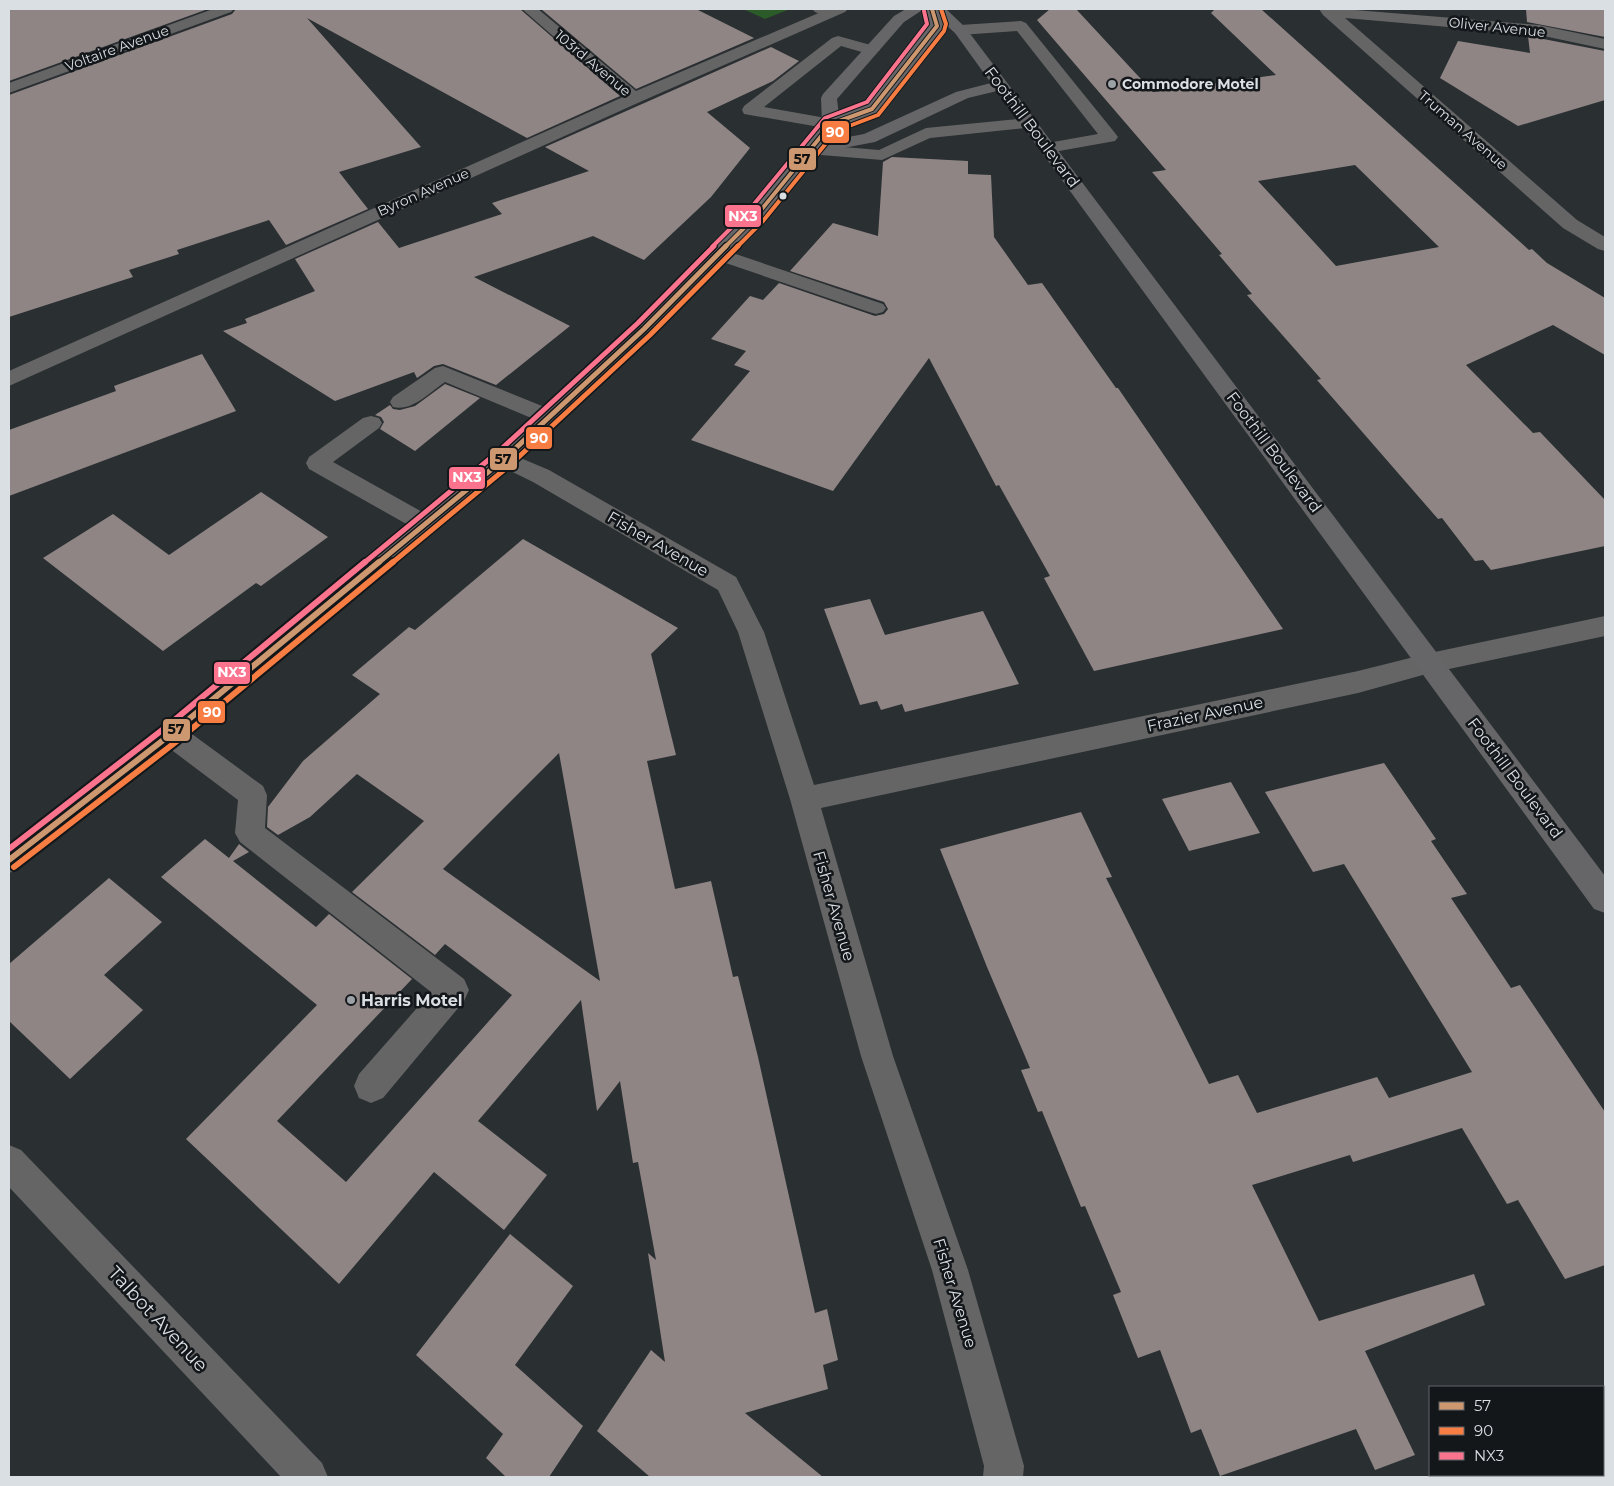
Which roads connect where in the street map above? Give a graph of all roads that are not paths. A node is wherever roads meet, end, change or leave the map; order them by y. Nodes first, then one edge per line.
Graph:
1 (226, 9) edge
2 (529, 9) edge
3 (917, 9) edge
4 (932, 9) edge
5 (938, 9) edge
6 (830, 10) edge
7 (1327, 10) edge
8 (960, 30) junction
9 (1605, 44) edge
10 (872, 50) junction
11 (1001, 85) junction
12 (9, 88) edge
13 (634, 98) junction
14 (1029, 122) junction
15 (831, 124) junction
16 (1048, 148) junction
17 (809, 149) junction
18 (1605, 245) edge
19 (718, 254) junction
20 (876, 308) dead end
21 (9, 379) edge
22 (401, 402) dead end
23 (549, 417) junction
24 (371, 423) dead end
25 (504, 459) junction
26 (425, 524) junction
27 (1605, 626) edge
28 (1430, 663) junction
29 (172, 734) junction
30 (804, 799) junction
31 (9, 860) edge
32 (1605, 899) edge
33 (371, 1086) dead end
34 (9, 1162) edge
35 (308, 1477) edge
36 (1003, 1477) edge

1 - 12 street, Voltaire Avenue
2 - 13 street, 103rd Avenue
3 - 10 main road
4 - 15 main road
5 - 8 main road, Foothill Boulevard
6 - 13 street, Byron Avenue
7 - 9 street, Oliver Avenue
7 - 18 street, Truman Avenue
8 - 11 main road, Foothill Boulevard
8 - 16 street
10 - 15 main road
10 - 15 street
11 - 14 main road, Foothill Boulevard
11 - 17 main road
13 - 21 street, Byron Avenue
14 - 16 main road, Foothill Boulevard
14 - 17 street
15 - 17 main road
16 - 28 main road, Foothill Boulevard
17 - 19 main road
19 - 20 street
19 - 23 main road
22 - 23 street
23 - 25 main road
24 - 26 street
25 - 26 main road
25 - 30 street, Fisher Avenue
26 - 29 main road
27 - 28 street, Frazier Avenue
28 - 30 street, Frazier Avenue
28 - 32 main road, Foothill Boulevard
29 - 31 main road
29 - 33 street
30 - 36 street, Fisher Avenue
34 - 35 street, Talbot Avenue

